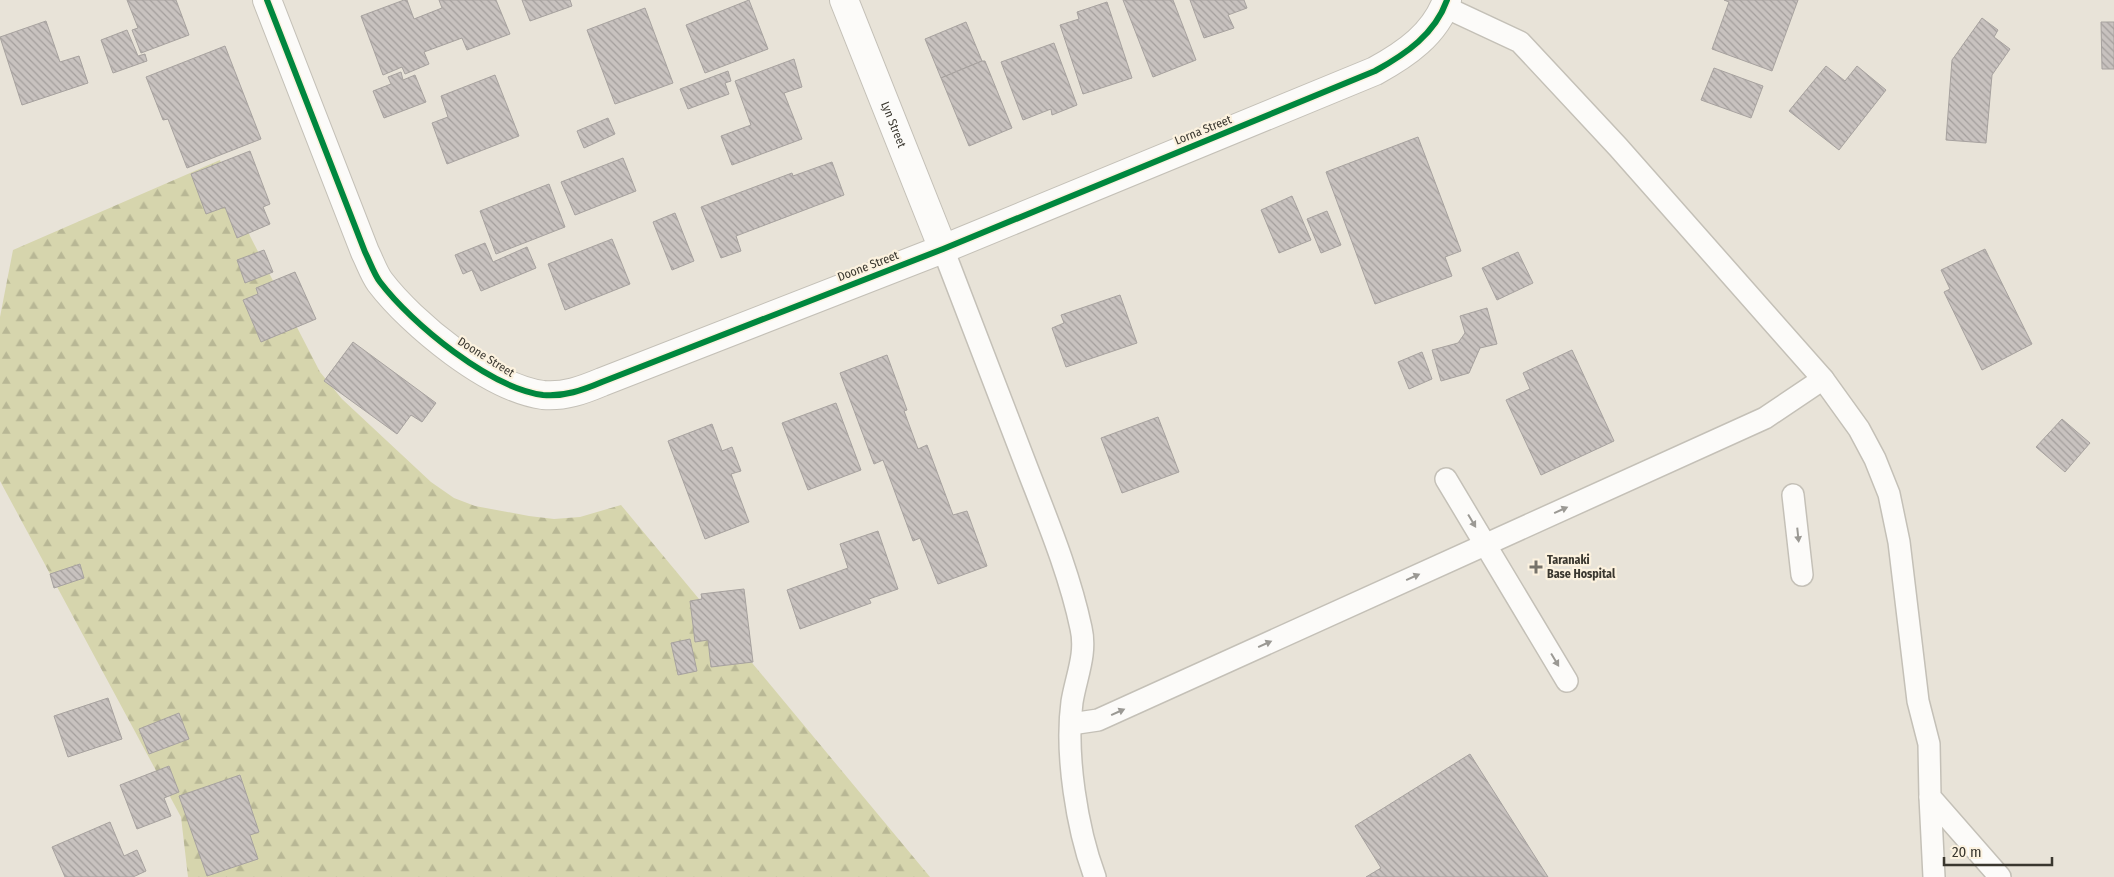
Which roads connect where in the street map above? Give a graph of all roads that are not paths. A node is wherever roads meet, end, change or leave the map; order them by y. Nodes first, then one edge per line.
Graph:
1 (267, 0) edge
2 (844, 0) edge
3 (1446, 3) edge
4 (943, 249) junction
5 (1823, 379) junction
6 (1446, 479) dead end
7 (1794, 495) dead end
8 (1486, 544) junction
9 (1802, 576) dead end
10 (1567, 681) dead end
11 (1071, 724) junction
12 (1930, 797) junction
13 (1094, 877) edge
14 (1934, 877) edge
15 (2000, 877) edge

1 - 4 street, Doone Street
2 - 4 street, Lyn Street
3 - 4 street, Lorna Street
3 - 5 lane
4 - 11 lane
8 -> 5 lane
5 - 12 lane
6 -> 8 lane
7 -> 9 lane
8 -> 10 lane
11 -> 8 lane
11 - 13 lane
12 - 14 lane
12 - 15 lane

